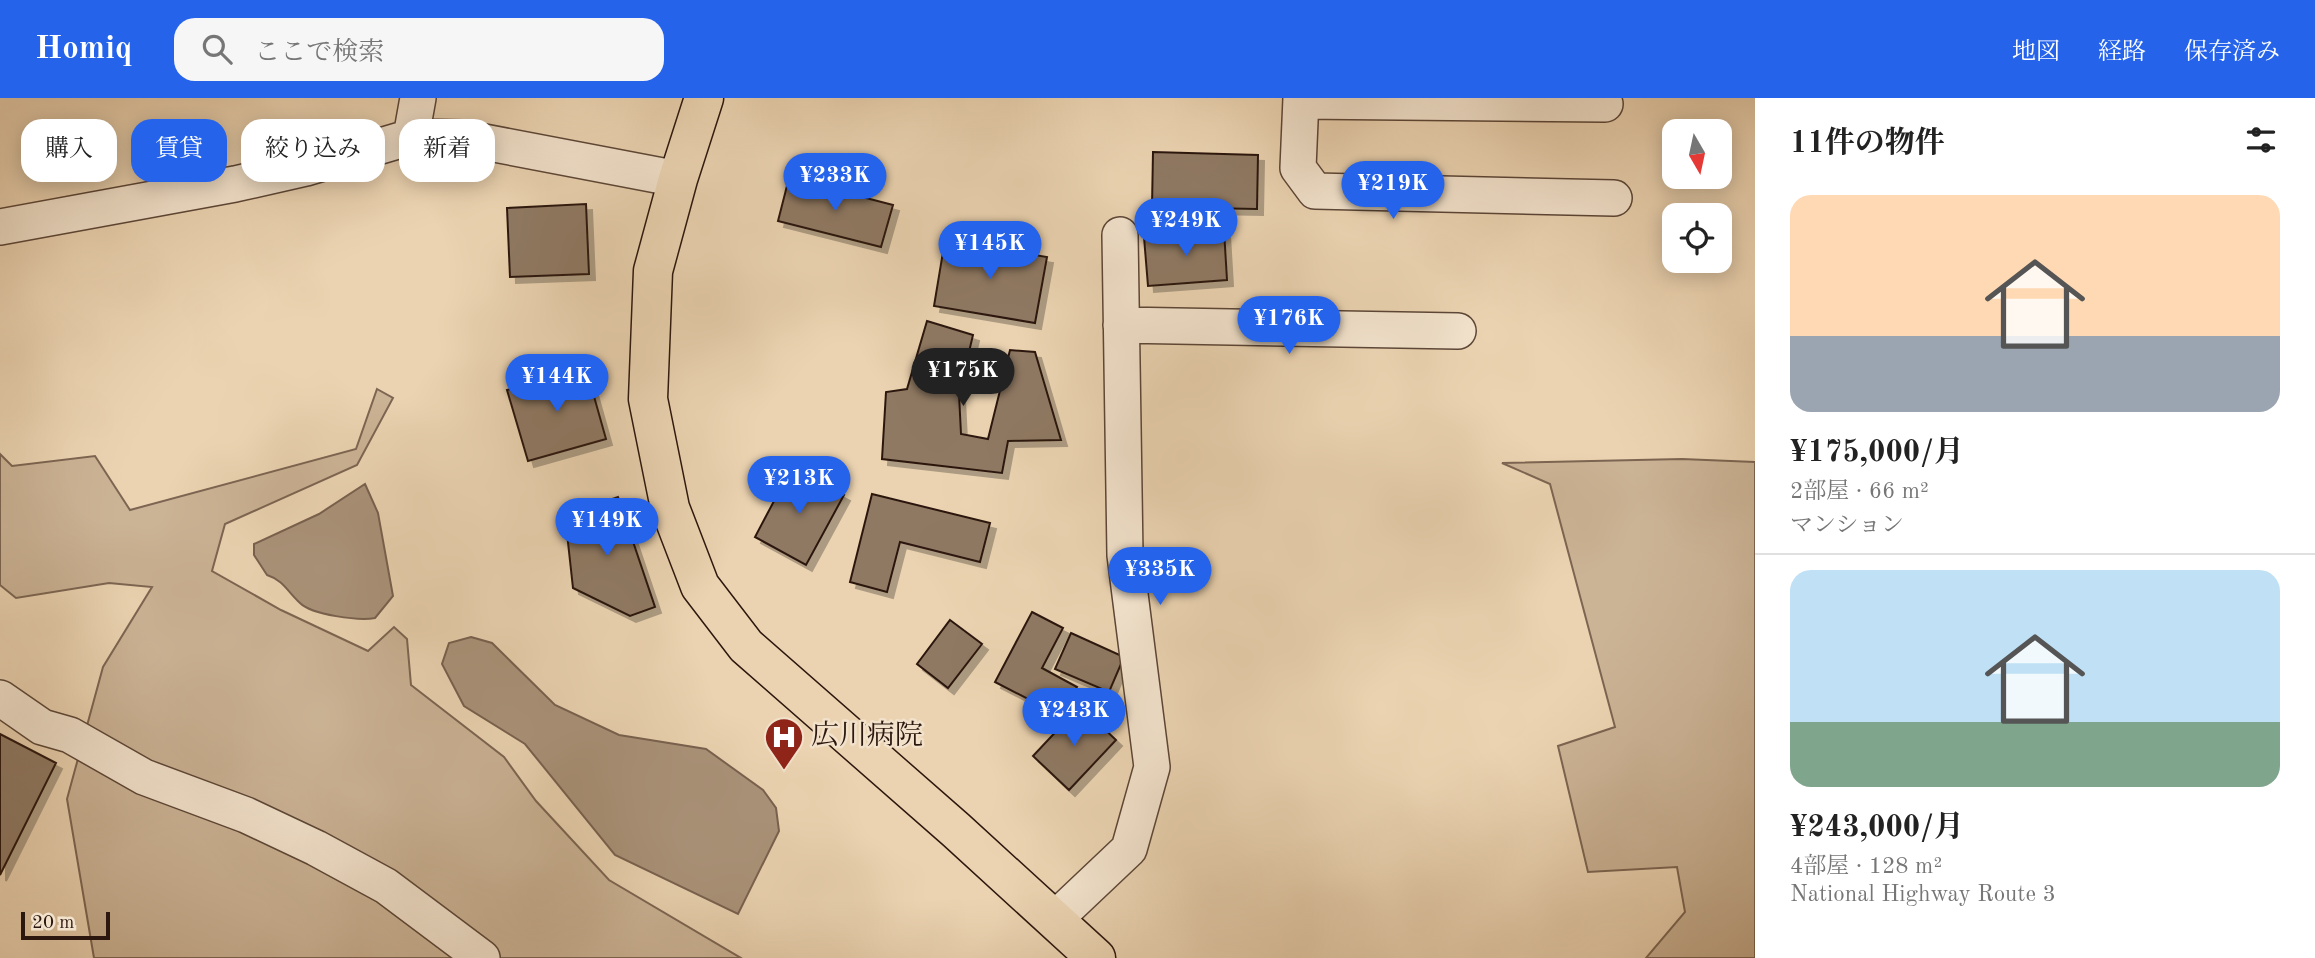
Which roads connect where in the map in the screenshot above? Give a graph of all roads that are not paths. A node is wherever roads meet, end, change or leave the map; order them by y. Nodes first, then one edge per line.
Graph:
1 (418, 98) edge
2 (704, 98) edge
3 (1301, 99) edge
4 (1605, 104) dead end
5 (414, 119) edge
6 (399, 140) edge
7 (495, 144) edge
8 (678, 179) junction
9 (1615, 198) dead end
10 (0, 227) edge
11 (1120, 235) dead end
12 (1121, 325) junction
13 (1458, 331) dead end
14 (0, 698) edge
15 (1054, 920) junction
16 (482, 958) edge
17 (1096, 958) edge

1 - 5 street
2 - 8 highway
3 - 4 street
3 - 9 street
6 - 10 street
7 - 8 street
8 - 15 highway
11 - 12 street
12 - 13 street
12 - 15 street
14 - 16 street
15 - 17 highway

